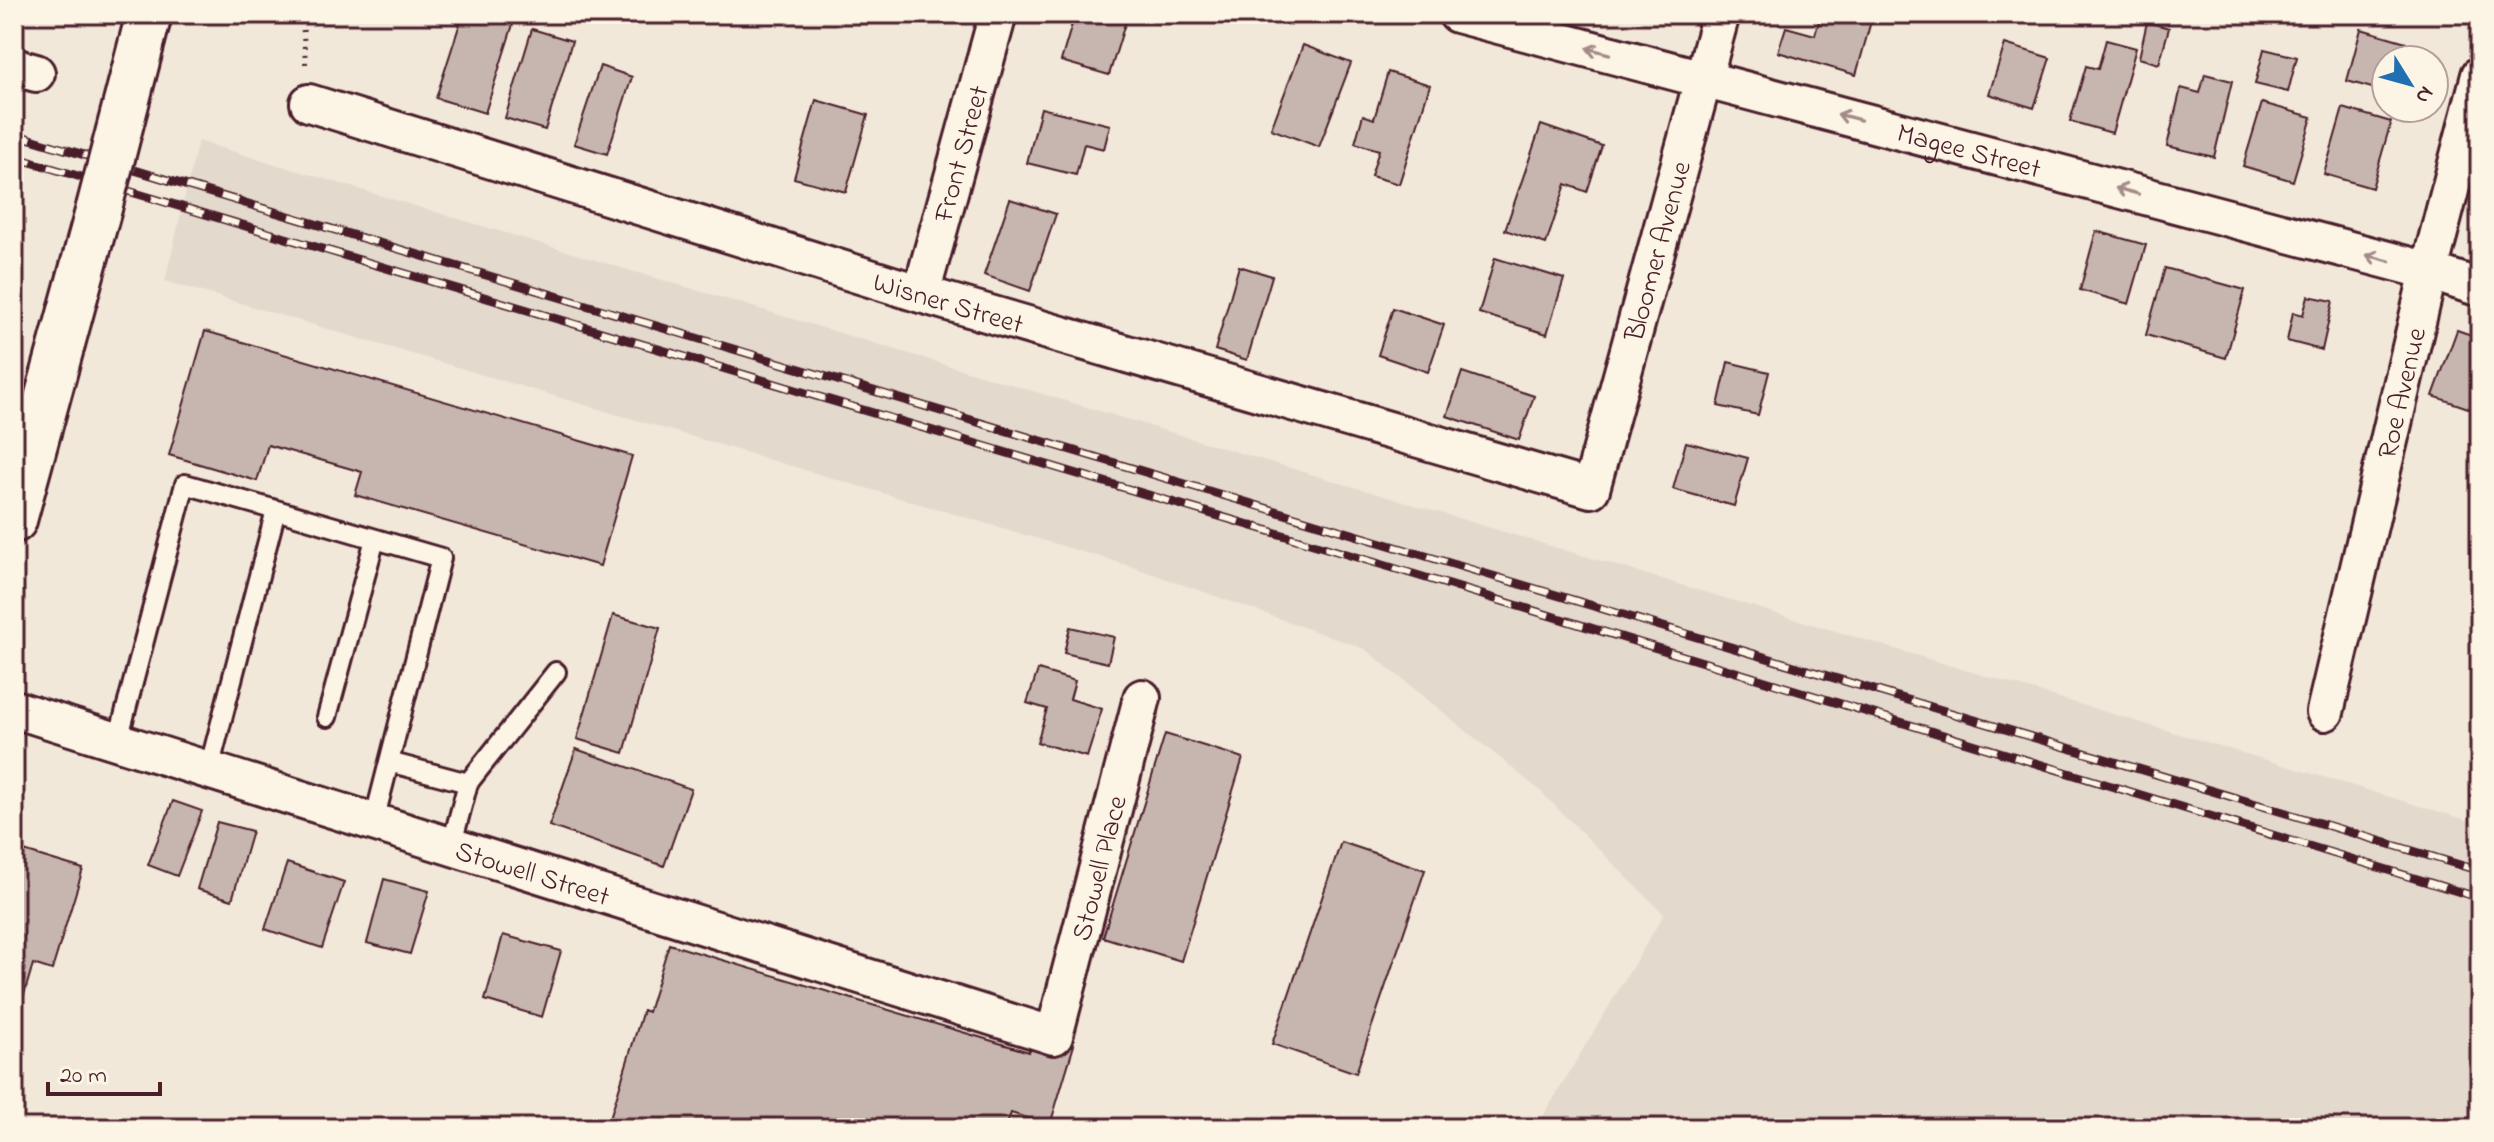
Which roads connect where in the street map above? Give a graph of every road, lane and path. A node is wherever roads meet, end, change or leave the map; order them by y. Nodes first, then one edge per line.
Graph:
1 (302, 14) edge
2 (998, 14) edge
3 (1457, 14) edge
4 (1721, 14) edge
5 (148, 16) edge
6 (2480, 75) edge
7 (1704, 79) junction
8 (309, 103) joint
9 (2429, 271) junction
10 (2480, 288) edge
11 (921, 294) junction
12 (1591, 489) joint
13 (276, 510) junction
14 (14, 520) edge
15 (375, 539) junction
16 (556, 672) dead end
17 (1142, 698) dead end
18 (14, 709) edge
19 (2325, 712) dead end
20 (327, 717) dead end
21 (118, 740) junction
22 (389, 762) junction
23 (209, 769) junction
24 (468, 783) junction
25 (374, 821) junction
26 (451, 847) junction
27 (1054, 1036) joint

1 - 8 path
2 - 11 street, Front Street
7 -> 3 street, Magee Street
4 - 7 street, Bloomer Avenue
5 - 14 street, bridge
6 - 9 street, Roe Avenue
9 -> 7 street, Magee Street
7 - 12 street, Bloomer Avenue
8 - 11 street, Wisner Street
9 - 10 street, Magee Street
9 - 19 street, Roe Avenue
11 - 12 street, Wisner Street
13 - 15 lane
13 - 21 lane
13 - 23 lane
15 - 20 lane
15 - 22 lane
16 - 24 lane
17 - 27 street, Stowell Place
18 - 21 street, Stowell Street
21 - 23 street, Stowell Street
22 - 24 lane
22 - 25 lane
23 - 25 street, Stowell Street
24 - 26 lane
25 - 26 street, Stowell Street
26 - 27 street, Stowell Street

